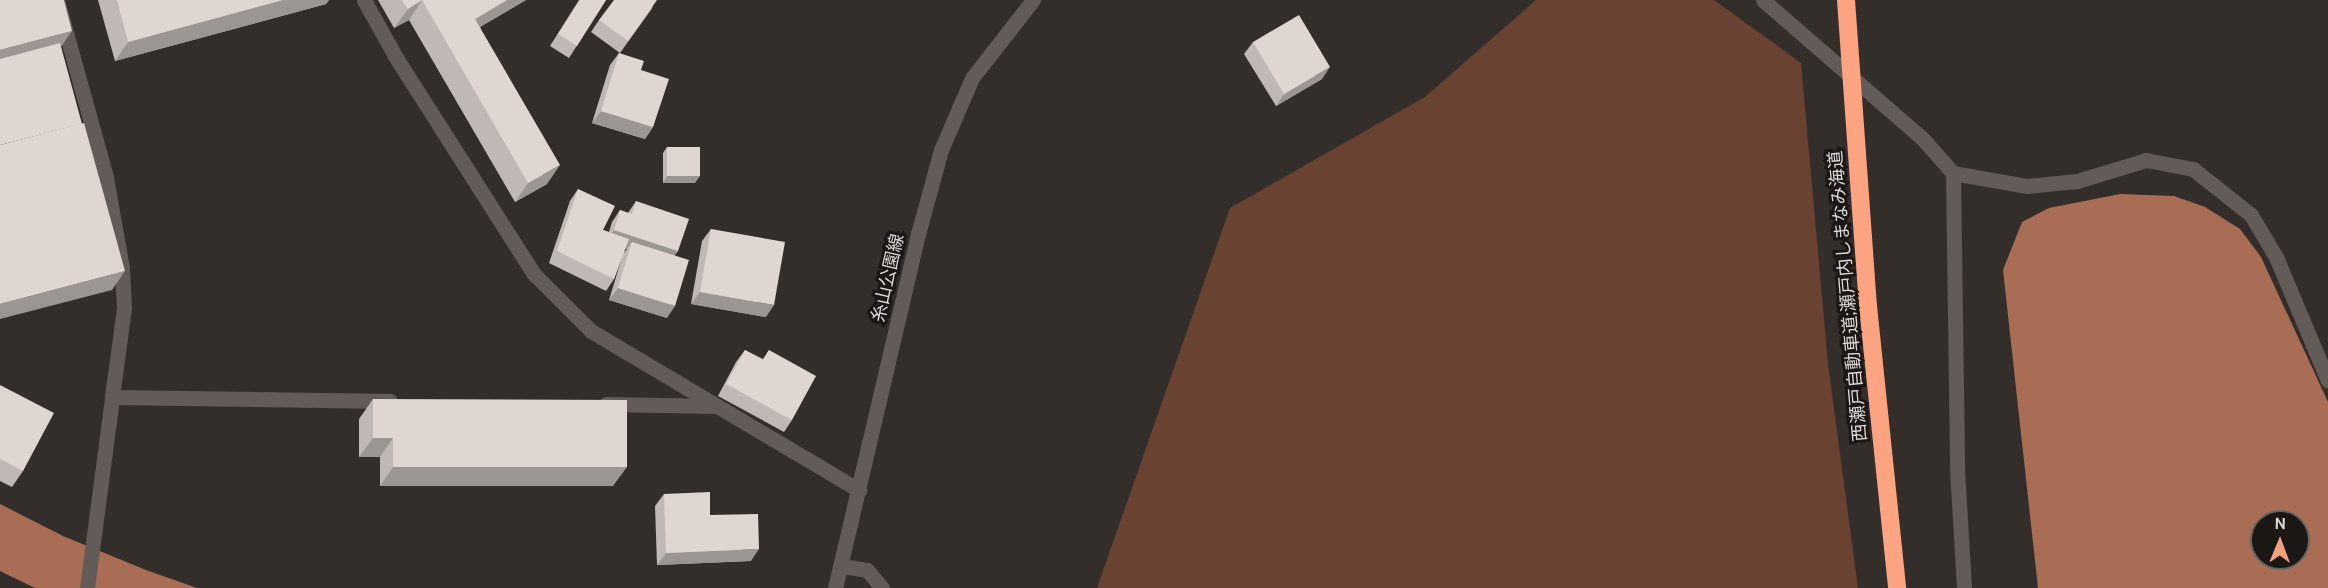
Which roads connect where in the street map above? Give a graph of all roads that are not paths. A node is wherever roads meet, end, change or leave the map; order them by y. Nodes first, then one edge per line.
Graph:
1 (57, 0) edge
2 (364, 0) edge
3 (1033, 0) edge
4 (1763, 0) edge
5 (1846, 0) edge
6 (1953, 173) junction
7 (2328, 381) edge
8 (112, 397) junction
9 (409, 401) edge
10 (587, 404) edge
11 (717, 406) junction
12 (859, 490) junction
13 (842, 566) junction
14 (87, 587) edge
15 (835, 588) edge
16 (882, 588) edge
17 (1898, 588) edge
18 (1964, 588) edge

1 - 8 street
2 - 11 street
3 - 12 street, 糸山公園線
4 - 6 street
5 - 17 highway, 西瀬戸自動車道;瀬戸内しまなみ海道
6 - 7 street
6 - 18 street
8 - 9 street
8 - 14 street
10 - 11 street
11 - 12 street
12 - 13 street, 糸山公園線
13 - 15 street, 糸山公園線
13 - 16 street

